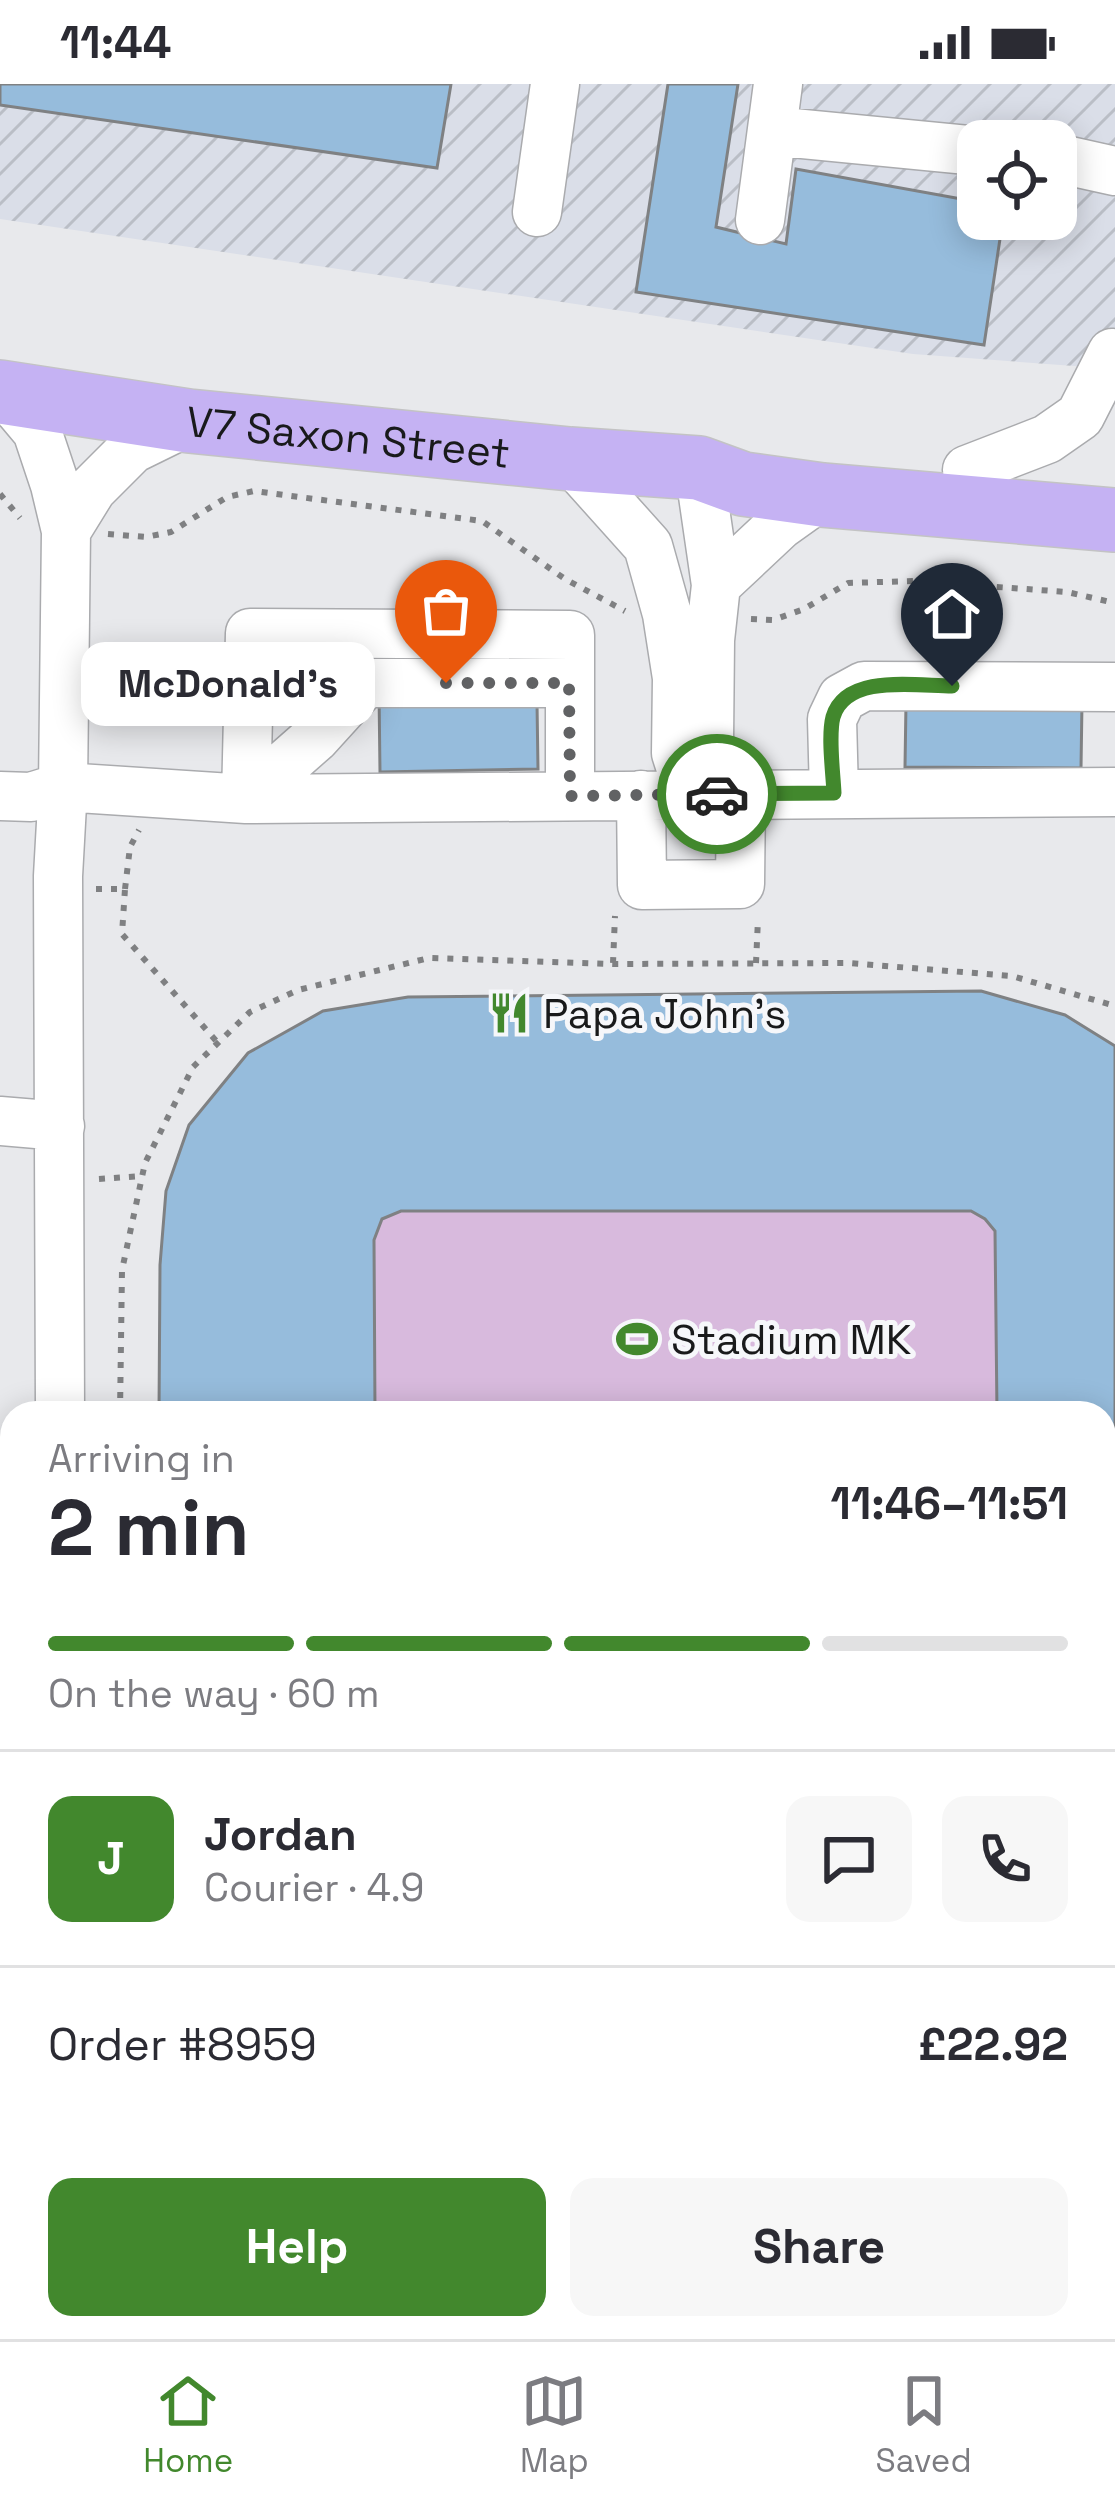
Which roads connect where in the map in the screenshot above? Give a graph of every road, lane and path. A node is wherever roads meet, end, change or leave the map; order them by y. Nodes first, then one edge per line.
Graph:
1 (555, 84) edge
2 (778, 84) edge
3 (772, 131) junction
4 (957, 149) edge
5 (1077, 163) edge
6 (1115, 171) edge
7 (537, 212) dead end
8 (760, 220) dead end
9 (1113, 341) edge
10 (3, 392) edge
11 (1115, 407) edge
12 (189, 421) junction
13 (570, 459) junction
14 (700, 468) junction
15 (967, 470) junction
16 (1115, 484) edge
17 (0, 494) edge
18 (822, 495) junction
19 (1115, 520) edge
20 (66, 532) junction
21 (1115, 603) edge
22 (698, 605) junction
23 (569, 683) junction
24 (1115, 688) edge
25 (63, 787) junction
26 (263, 791) junction
27 (1115, 792) edge
28 (834, 793) junction
29 (688, 794) junction
30 (741, 794) junction
31 (641, 795) junction
32 (0, 796) edge
33 (570, 796) junction
34 (59, 890) junction
35 (1115, 1006) edge
36 (218, 1043) junction
37 (0, 1121) edge
38 (60, 1126) junction
39 (60, 1401) edge
40 (120, 1401) edge

1 - 7 street
2 - 3 street
3 - 4 street
3 - 8 street
5 - 6 street
9 - 11 street
9 - 15 street
10 - 12 main road, V7 Saxon Street
10 - 20 street
12 - 13 main road, V7 Saxon Street
12 - 20 street
13 - 14 main road, V7 Saxon Street
13 - 22 street
14 - 15 main road, V7 Saxon Street
14 - 18 main road, V7 Saxon Street
14 - 22 street
15 - 16 main road, V7 Saxon Street
17 - 20 path
18 - 19 main road, V7 Saxon Street
18 - 22 street
20 - 22 path
20 - 25 street
21 - 22 path
22 - 29 street
23 - 26 street
23 - 26 street
23 - 33 street
24 - 28 street
25 - 26 street
25 - 32 street
25 - 34 street
26 - 33 street
27 - 28 street
28 - 30 street
29 - 30 street
29 - 31 street
30 - 31 street
31 - 33 street
34 - 36 path
34 - 38 street
35 - 36 path
36 - 40 path
37 - 38 street
38 - 39 street

